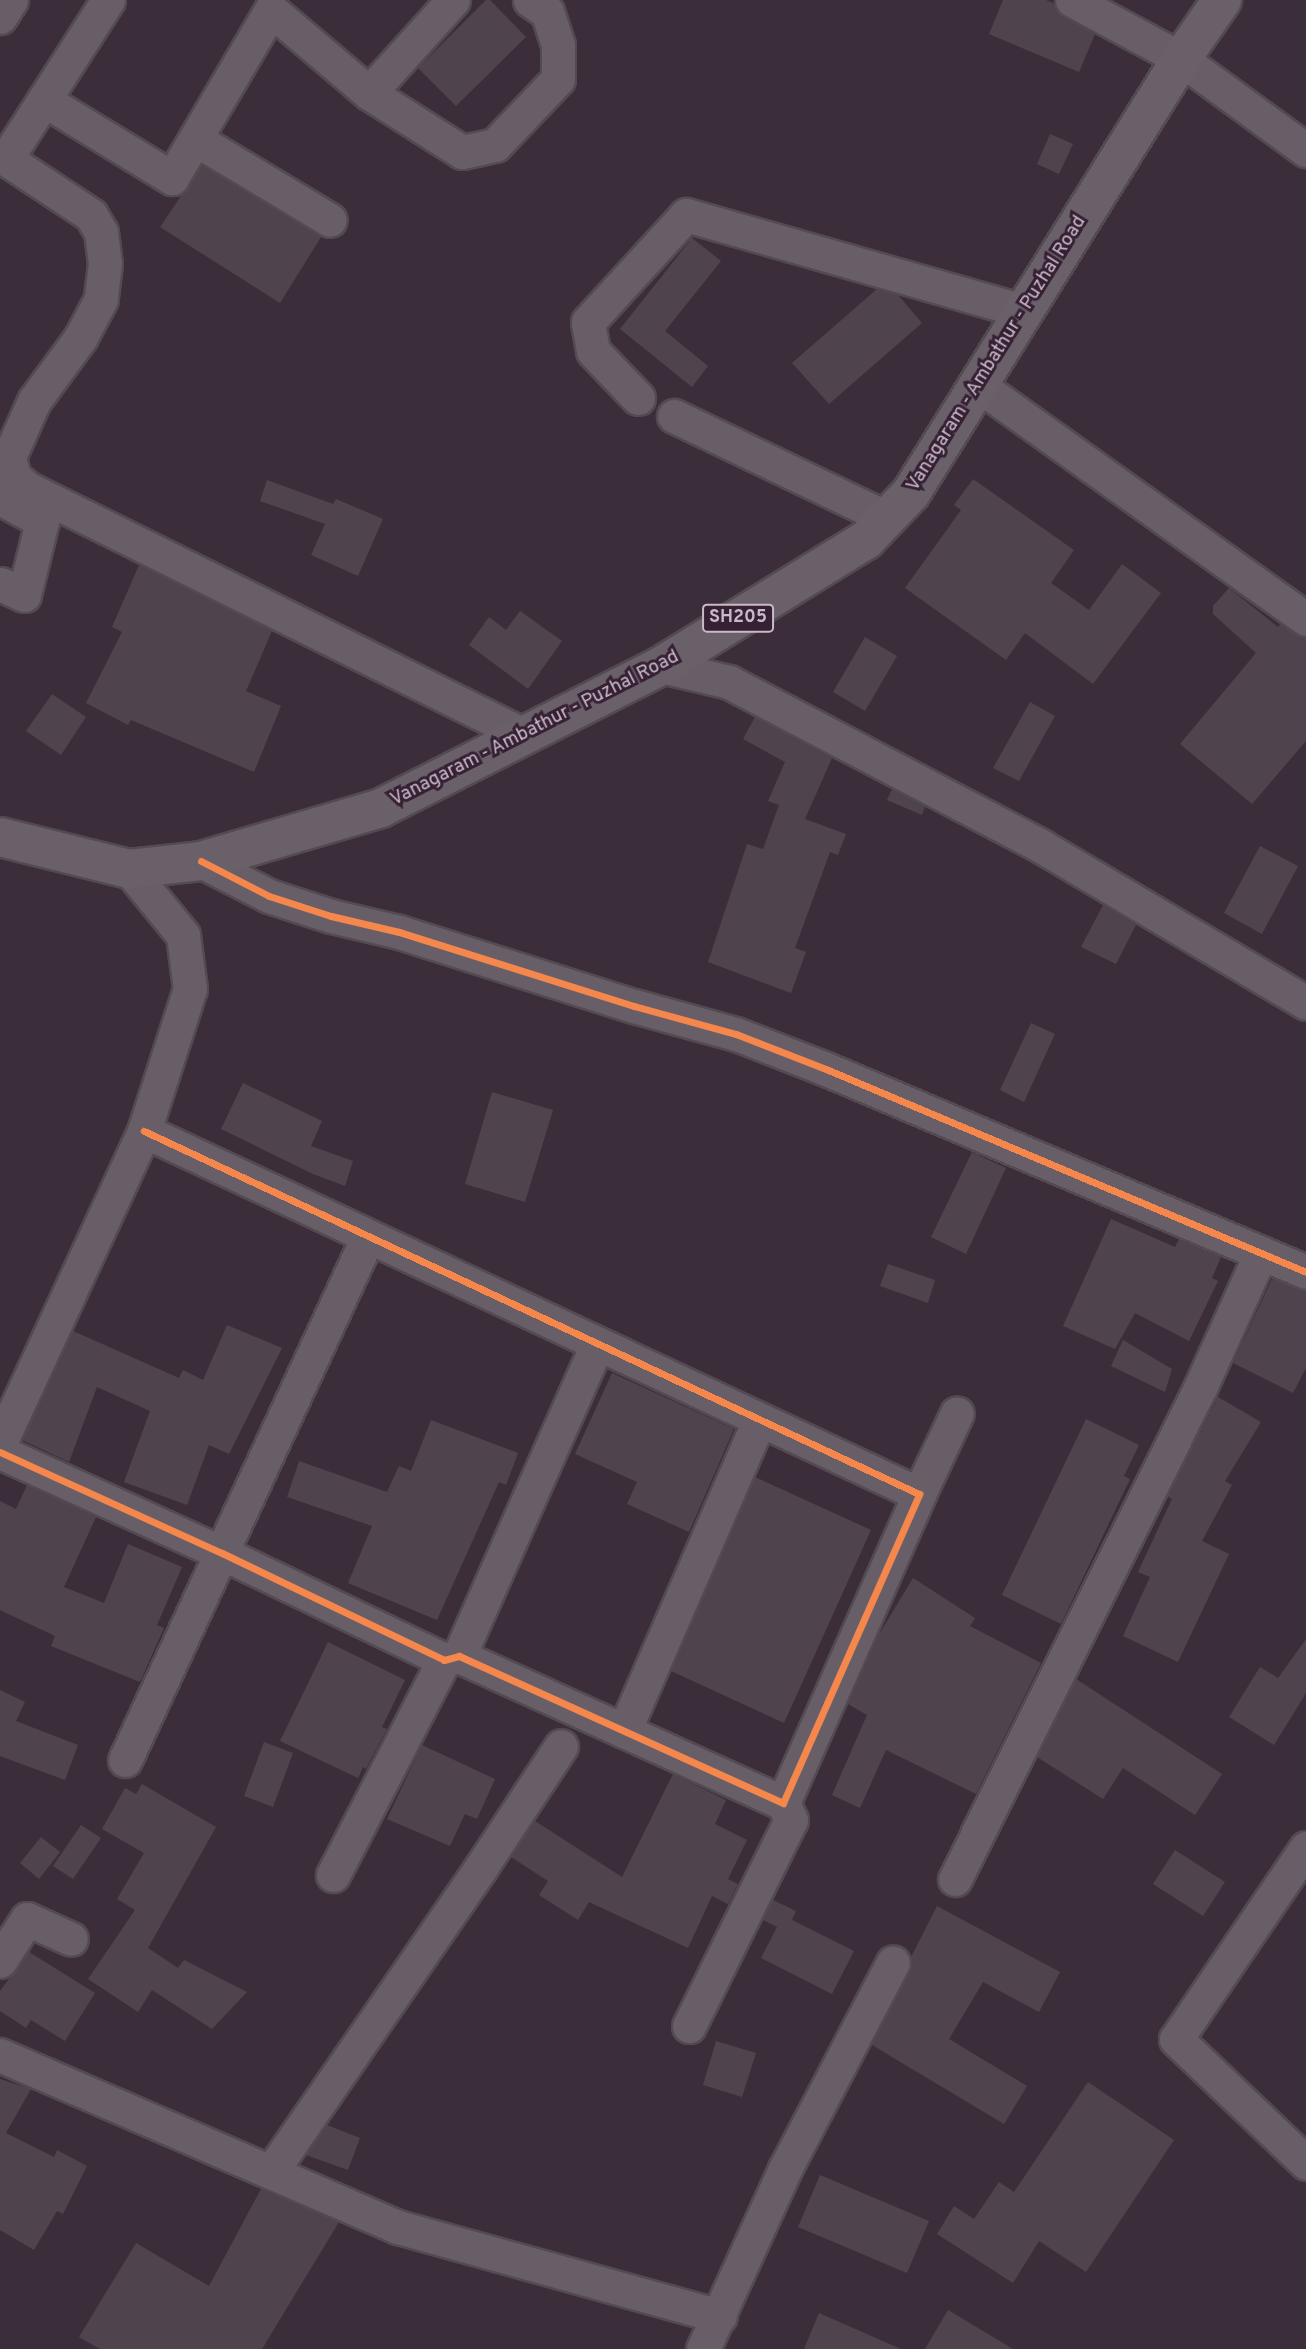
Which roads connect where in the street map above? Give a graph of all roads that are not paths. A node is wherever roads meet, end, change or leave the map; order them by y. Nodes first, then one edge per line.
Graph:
1 (11, 0) edge
2 (108, 0) edge
3 (453, 0) edge
4 (530, 0) edge
5 (1072, 0) edge
6 (1222, 0) edge
7 (262, 5) edge
8 (0, 18) edge
9 (1181, 59) junction
10 (369, 93) junction
11 (44, 100) junction
12 (195, 139) junction
13 (1306, 150) edge
14 (3, 157) edge
15 (330, 220) dead end
16 (1024, 311) junction
17 (978, 385) junction
18 (638, 398) dead end
19 (674, 415) dead end
20 (0, 498) edge
21 (887, 518) junction
22 (0, 584) edge
23 (1306, 619) edge
24 (661, 666) junction
25 (524, 735) junction
26 (0, 837) edge
27 (201, 861) junction
28 (129, 869) junction
29 (1306, 1003) edge
30 (144, 1130) junction
31 (368, 1237) junction
32 (1260, 1255) junction
33 (1306, 1272) edge
34 (597, 1345) junction
35 (957, 1413) dead end
36 (760, 1420) junction
37 (0, 1443) edge
38 (0, 1452) edge
39 (919, 1494) junction
40 (222, 1553) junction
41 (452, 1658) junction
42 (624, 1731) junction
43 (561, 1746) dead end
44 (125, 1760) dead end
45 (783, 1803) junction
46 (1306, 1848) edge
47 (333, 1875) dead end
48 (955, 1878) dead end
49 (71, 1939) dead end
50 (0, 1962) edge
51 (893, 1962) dead end
52 (689, 2026) dead end
53 (0, 2055) edge
54 (1306, 2163) edge
55 (271, 2172) junction
56 (720, 2316) junction
57 (702, 2349) edge

1 - 8 street
2 - 11 street
3 - 10 street
4 - 10 street
5 - 9 street
6 - 9 main road, Vanagaram - Ambathur - Puzhal Road / SH205
7 - 10 street
7 - 12 street
9 - 13 street
9 - 16 main road, Vanagaram - Ambathur - Puzhal Road / SH205
11 - 12 street
11 - 14 street
12 - 15 street
14 - 25 street
16 - 17 main road, Vanagaram - Ambathur - Puzhal Road / SH205
16 - 18 street
17 - 21 main road, Vanagaram - Ambathur - Puzhal Road / SH205
17 - 23 street
19 - 21 street
20 - 22 street
21 - 24 main road, Vanagaram - Ambathur - Puzhal Road / SH205
24 - 25 main road, Vanagaram - Ambathur - Puzhal Road / SH205
24 - 29 street
25 - 27 main road, Vanagaram - Ambathur - Puzhal Road / SH205
26 - 28 main road, Vanagaram - Ambathur - Puzhal Road / SH205
27 - 28 main road, Vanagaram - Ambathur - Puzhal Road / SH205
27 - 32 street
28 - 30 street
30 - 31 street
30 - 37 street
31 - 34 street
31 - 40 street
32 - 33 street
32 - 48 street
34 - 36 street
34 - 41 street
35 - 39 street
36 - 39 street
36 - 42 street
38 - 40 street
39 - 45 street
40 - 41 street
40 - 44 street
41 - 42 street
41 - 47 street
42 - 45 street
43 - 55 street
45 - 52 street
46 - 54 street
49 - 50 street
51 - 56 street
53 - 55 street
55 - 56 street
56 - 57 street

